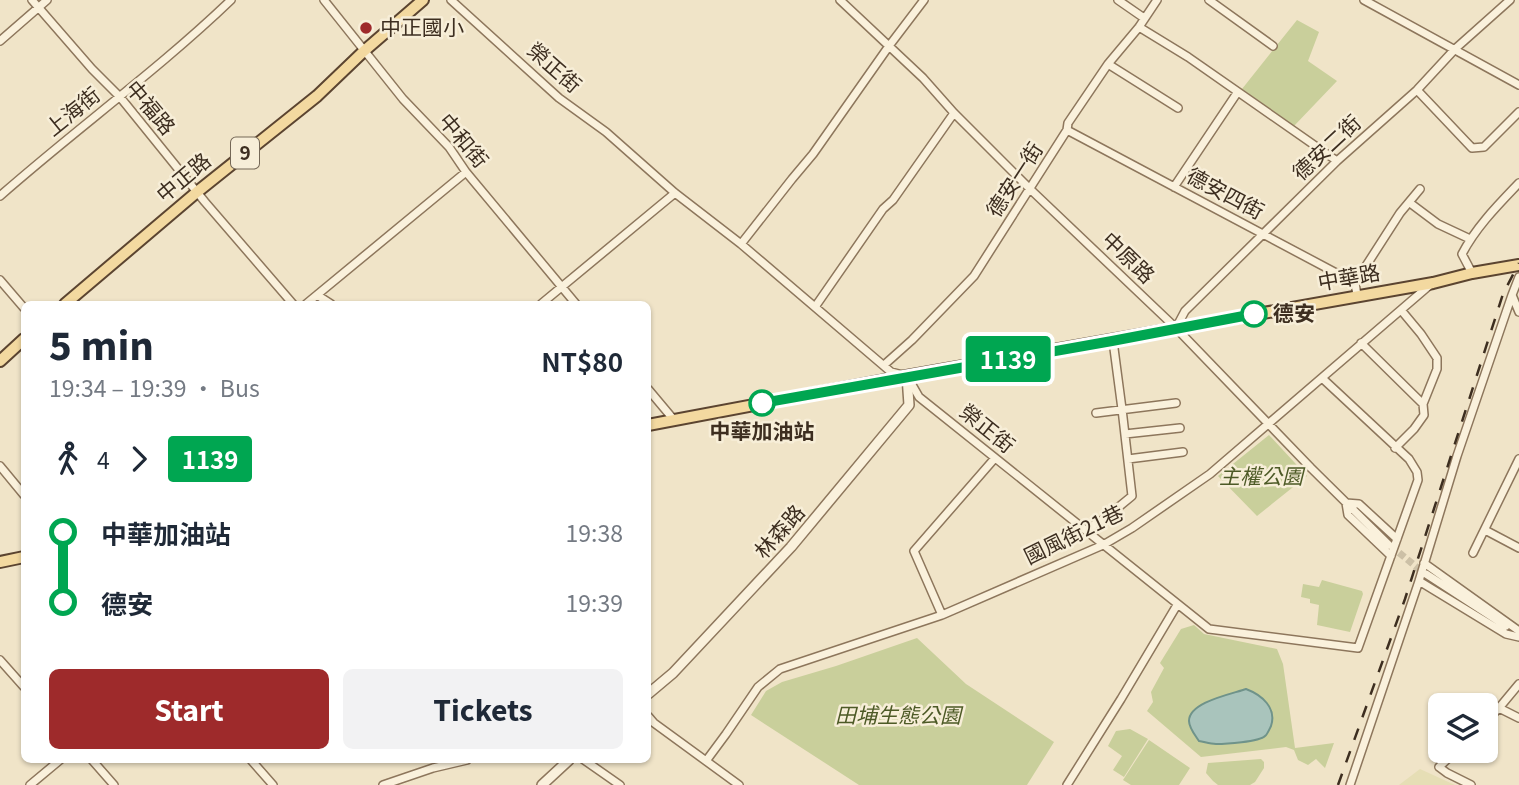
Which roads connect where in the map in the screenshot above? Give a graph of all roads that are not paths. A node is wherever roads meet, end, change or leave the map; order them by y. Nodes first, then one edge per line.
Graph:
1 (32, 0) edge
2 (47, 0) edge
3 (231, 0) edge
4 (324, 0) edge
5 (423, 0) edge
6 (451, 0) edge
7 (840, 0) edge
8 (924, 0) edge
9 (1118, 0) edge
10 (1157, 0) edge
11 (1209, 0) edge
12 (1364, 0) edge
13 (1510, 0) edge
14 (38, 7) junction
15 (1144, 18) junction
16 (1139, 27) junction
17 (0, 41) edge
18 (889, 46) junction
19 (1273, 46) dead end
20 (1455, 49) junction
21 (364, 51) junction
22 (1108, 64) junction
23 (1519, 85) edge
24 (1417, 90) junction
25 (1237, 93) junction
26 (120, 97) junction
27 (1178, 108) dead end
28 (1519, 112) edge
29 (954, 113) junction
30 (1067, 130) junction
31 (1336, 161) junction
32 (466, 172) junction
33 (1519, 183) edge
34 (1174, 187) junction
35 (1030, 189) junction
36 (1420, 189) dead end
37 (197, 192) junction
38 (675, 193) junction
39 (0, 196) edge
40 (1409, 203) junction
41 (1264, 234) junction
42 (1470, 239) junction
43 (741, 244) junction
44 (1519, 265) edge
45 (1472, 273) junction
46 (1519, 277) edge
47 (0, 280) edge
48 (1355, 283) junction
49 (1433, 283) junction
50 (562, 288) junction
51 (317, 295) junction
52 (1357, 295) junction
53 (1511, 295) junction
54 (69, 301) edge
55 (290, 301) edge
56 (310, 301) edge
57 (326, 301) edge
58 (545, 301) edge
59 (573, 301) edge
60 (21, 304) edge
61 (815, 307) junction
62 (1401, 310) junction
63 (1519, 313) edge
64 (1176, 328) junction
65 (1112, 341) junction
66 (21, 342) edge
67 (1361, 343) junction
68 (0, 361) edge
69 (884, 365) junction
70 (907, 376) junction
71 (1322, 378) junction
72 (651, 393) edge
73 (1176, 403) dead end
74 (1423, 404) junction
75 (1122, 409) junction
76 (1096, 413) dead end
77 (674, 420) junction
78 (651, 424) edge
79 (1268, 424) junction
80 (1181, 428) dead end
81 (1125, 434) junction
82 (1395, 447) junction
83 (1183, 452) dead end
84 (995, 457) junction
85 (1128, 458) junction
86 (1519, 459) edge
87 (0, 466) edge
88 (1516, 473) edge
89 (21, 491) edge
90 (1346, 503) junction
91 (1485, 530) junction
92 (1088, 532) junction
93 (1397, 540) junction
94 (1103, 545) junction
95 (1389, 545) tunnel mouth
96 (1519, 548) edge
97 (1473, 553) dead end
98 (1391, 556) junction
99 (21, 558) edge
100 (0, 562) edge
101 (1424, 563) junction
102 (1426, 574) tunnel mouth
103 (1419, 581) junction
104 (1177, 605) junction
105 (942, 615) junction
106 (1519, 634) edge
107 (0, 660) edge
108 (21, 684) edge
109 (1519, 684) edge
110 (651, 691) edge
111 (1499, 708) joint
112 (1519, 718) edge
113 (651, 720) edge
114 (706, 761) junction
115 (56, 763) edge
116 (95, 763) edge
117 (254, 763) edge
118 (438, 763) edge
119 (454, 763) edge
120 (566, 763) edge
121 (588, 763) edge
122 (1443, 763) edge
123 (433, 768) junction
124 (30, 785) edge
125 (114, 785) edge
126 (273, 785) edge
127 (383, 785) edge
128 (542, 785) edge
129 (620, 785) edge
130 (739, 785) edge
131 (1067, 785) edge
132 (1350, 785) edge
133 (1471, 785) edge

1 - 14 street, 中福路
2 - 14 street
3 - 26 street, 上海街
4 - 21 street, 中和街
5 - 21 main road, 中正路 / 9
6 - 38 street, 榮正街
7 - 18 street, 中原路
8 - 18 street
9 - 15 street
10 - 15 street, 德安一街
11 - 19 street
12 - 20 street
13 - 20 street, 德安二街
14 - 17 street
14 - 26 street, 中福路
15 - 16 street, 德安一街
16 - 22 street, 德安一街
16 - 25 street
18 - 29 street, 中原路
18 - 43 street
20 - 23 street
20 - 24 street, 德安二街
21 - 32 street, 中和街
21 - 37 main road, 中正路 / 9
22 - 27 street
22 - 30 street, 德安一街
24 - 28 street
24 - 31 street, 德安二街
25 - 31 street
25 - 34 street
26 - 37 street, 中福路
26 - 39 street, 上海街
29 - 35 street, 中原路
29 - 61 street
30 - 34 street, 德安四街
30 - 35 street, 德安一街
31 - 41 street, 德安二街
32 - 50 street, 中和街
32 - 51 street
33 - 42 street
34 - 41 street, 德安四街
35 - 64 street, 中原路
35 - 69 street, 德安一街
36 - 40 street
37 - 54 main road, 中正路 / 9
37 - 55 street, 中福路
38 - 43 street, 榮正街
38 - 50 street
40 - 42 street
40 - 48 street
41 - 48 street, 德安四街
41 - 64 street, 德安二街
42 - 45 street
43 - 61 street, 榮正街
44 - 45 main road, 中華路
45 - 49 main road, 中華路
46 - 53 street
47 - 60 street
48 - 52 street
49 - 52 main road, 中華路
49 - 62 street, 國風街21巷
50 - 58 street
50 - 59 street, 中和街
51 - 56 street
51 - 57 street
52 - 64 main road, 中華路
53 - 63 street
53 - 101 street
61 - 69 street, 榮正街
62 - 67 street, 國風街21巷
62 - 74 street
64 - 65 main road, 中華路
64 - 79 street, 中原路
65 - 70 main road, 中華路
65 - 75 street
66 - 68 main road
67 - 71 street, 國風街21巷
67 - 74 street
69 - 70 street, 榮正街
70 - 77 main road, 中華路
70 - 84 street, 榮正街
70 - 110 street, 林森路
71 - 79 street, 國風街21巷
71 - 82 street
72 - 77 street
73 - 75 street
74 - 82 street
75 - 76 street
75 - 81 street
77 - 78 main road, 中華路
79 - 90 street, 中原路
79 - 94 street, 國風街21巷
80 - 81 street
81 - 85 street
82 - 93 street, 榮正街
83 - 85 street
84 - 92 street, 榮正街
84 - 105 street
85 - 92 street
86 - 88 street
87 - 89 street
88 - 91 street
90 - 93 street
90 - 95 street, 中原路
90 - 98 street
91 - 96 street
91 - 97 street
92 - 94 street, 榮正街
93 - 98 street, 榮正街
94 - 104 street, 榮正街
94 - 105 street, 國風街21巷
98 - 104 street, 榮正街
99 - 100 main road
101 - 103 street
101 - 106 street
102 - 106 street
103 - 106 street
103 - 132 street
104 - 131 street
105 - 114 street, 國風街21巷
107 - 108 street
109 - 111 street
111 - 112 street
113 - 114 street
114 - 130 street
115 - 124 street
116 - 125 street
117 - 126 street
118 - 123 street
119 - 123 street
120 - 128 street
121 - 129 street
122 - 133 street
123 - 127 street

